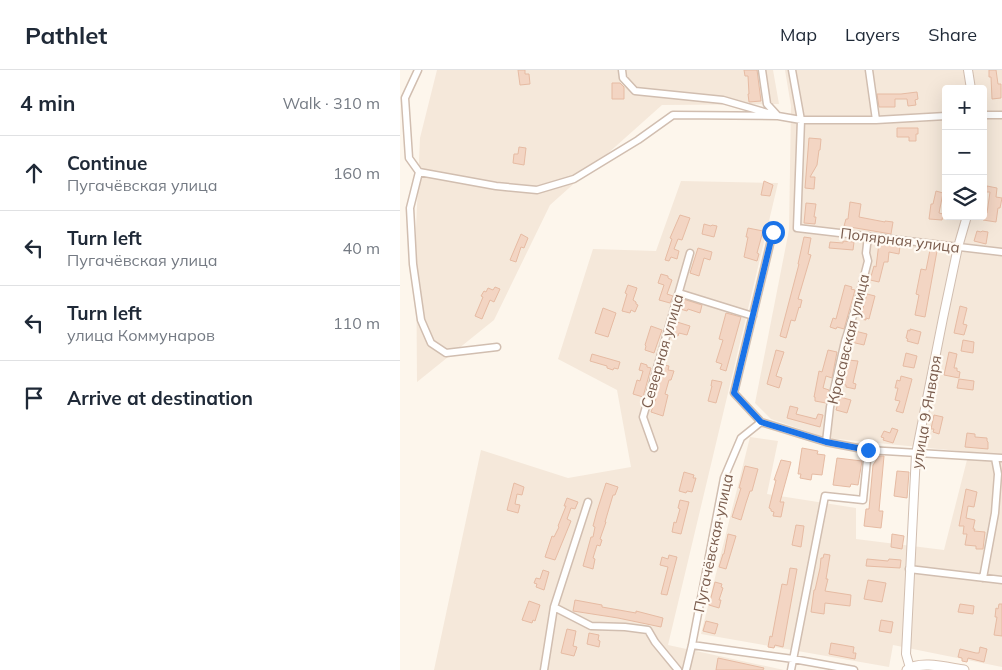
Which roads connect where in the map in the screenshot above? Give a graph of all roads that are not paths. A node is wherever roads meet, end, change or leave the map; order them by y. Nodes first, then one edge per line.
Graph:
1 (418, 70) edge
2 (622, 70) edge
3 (762, 70) edge
4 (792, 70) edge
5 (869, 70) edge
6 (968, 70) edge
7 (970, 85) edge
8 (987, 115) edge
9 (1002, 115) edge
10 (778, 116) junction
11 (942, 116) edge
12 (800, 120) junction
13 (876, 120) junction
14 (419, 172) junction
15 (966, 220) edge
16 (773, 232) dead end
17 (868, 236) junction
18 (958, 247) junction
19 (1002, 252) edge
20 (690, 253) dead end
21 (679, 293) junction
22 (753, 316) junction
23 (496, 347) dead end
24 (761, 422) junction
25 (826, 442) junction
26 (654, 448) dead end
27 (868, 450) junction
28 (916, 454) junction
29 (999, 458) edge
30 (588, 502) dead end
31 (910, 569) junction
32 (983, 578) junction
33 (1002, 580) edge
34 (554, 607) junction
35 (692, 645) junction
36 (793, 658) junction
37 (909, 669) edge
38 (544, 670) edge
39 (678, 670) edge
40 (686, 670) edge
41 (790, 670) edge
42 (854, 670) edge
43 (964, 670) edge

1 - 14 street
2 - 10 street
3 - 10 street
4 - 12 street
5 - 13 street
6 - 7 street
8 - 9 street
10 - 12 street
10 - 14 street
11 - 13 street
12 - 13 street
12 - 17 street, Полярная улица
14 - 23 street
15 - 18 street, улица 9 Января
16 - 22 street
17 - 18 street, Полярная улица
17 - 25 street, Красавская улица
18 - 19 street, Полярная улица
18 - 28 street, улица 9 Января
20 - 21 street, Северная улица
21 - 22 street
21 - 26 street, Северная улица
22 - 24 street
24 - 25 street
24 - 35 street, Пугачёвская улица
25 - 27 street
27 - 28 street
27 - 36 street
28 - 29 street
28 - 31 street, улица 9 Января
29 - 32 street
30 - 34 street
31 - 32 street
31 - 37 street, улица 9 Января
32 - 33 street
34 - 38 street
34 - 39 street
35 - 36 street
35 - 40 street, Пугачёвская улица
36 - 41 street
36 - 42 street
37 - 43 main road

